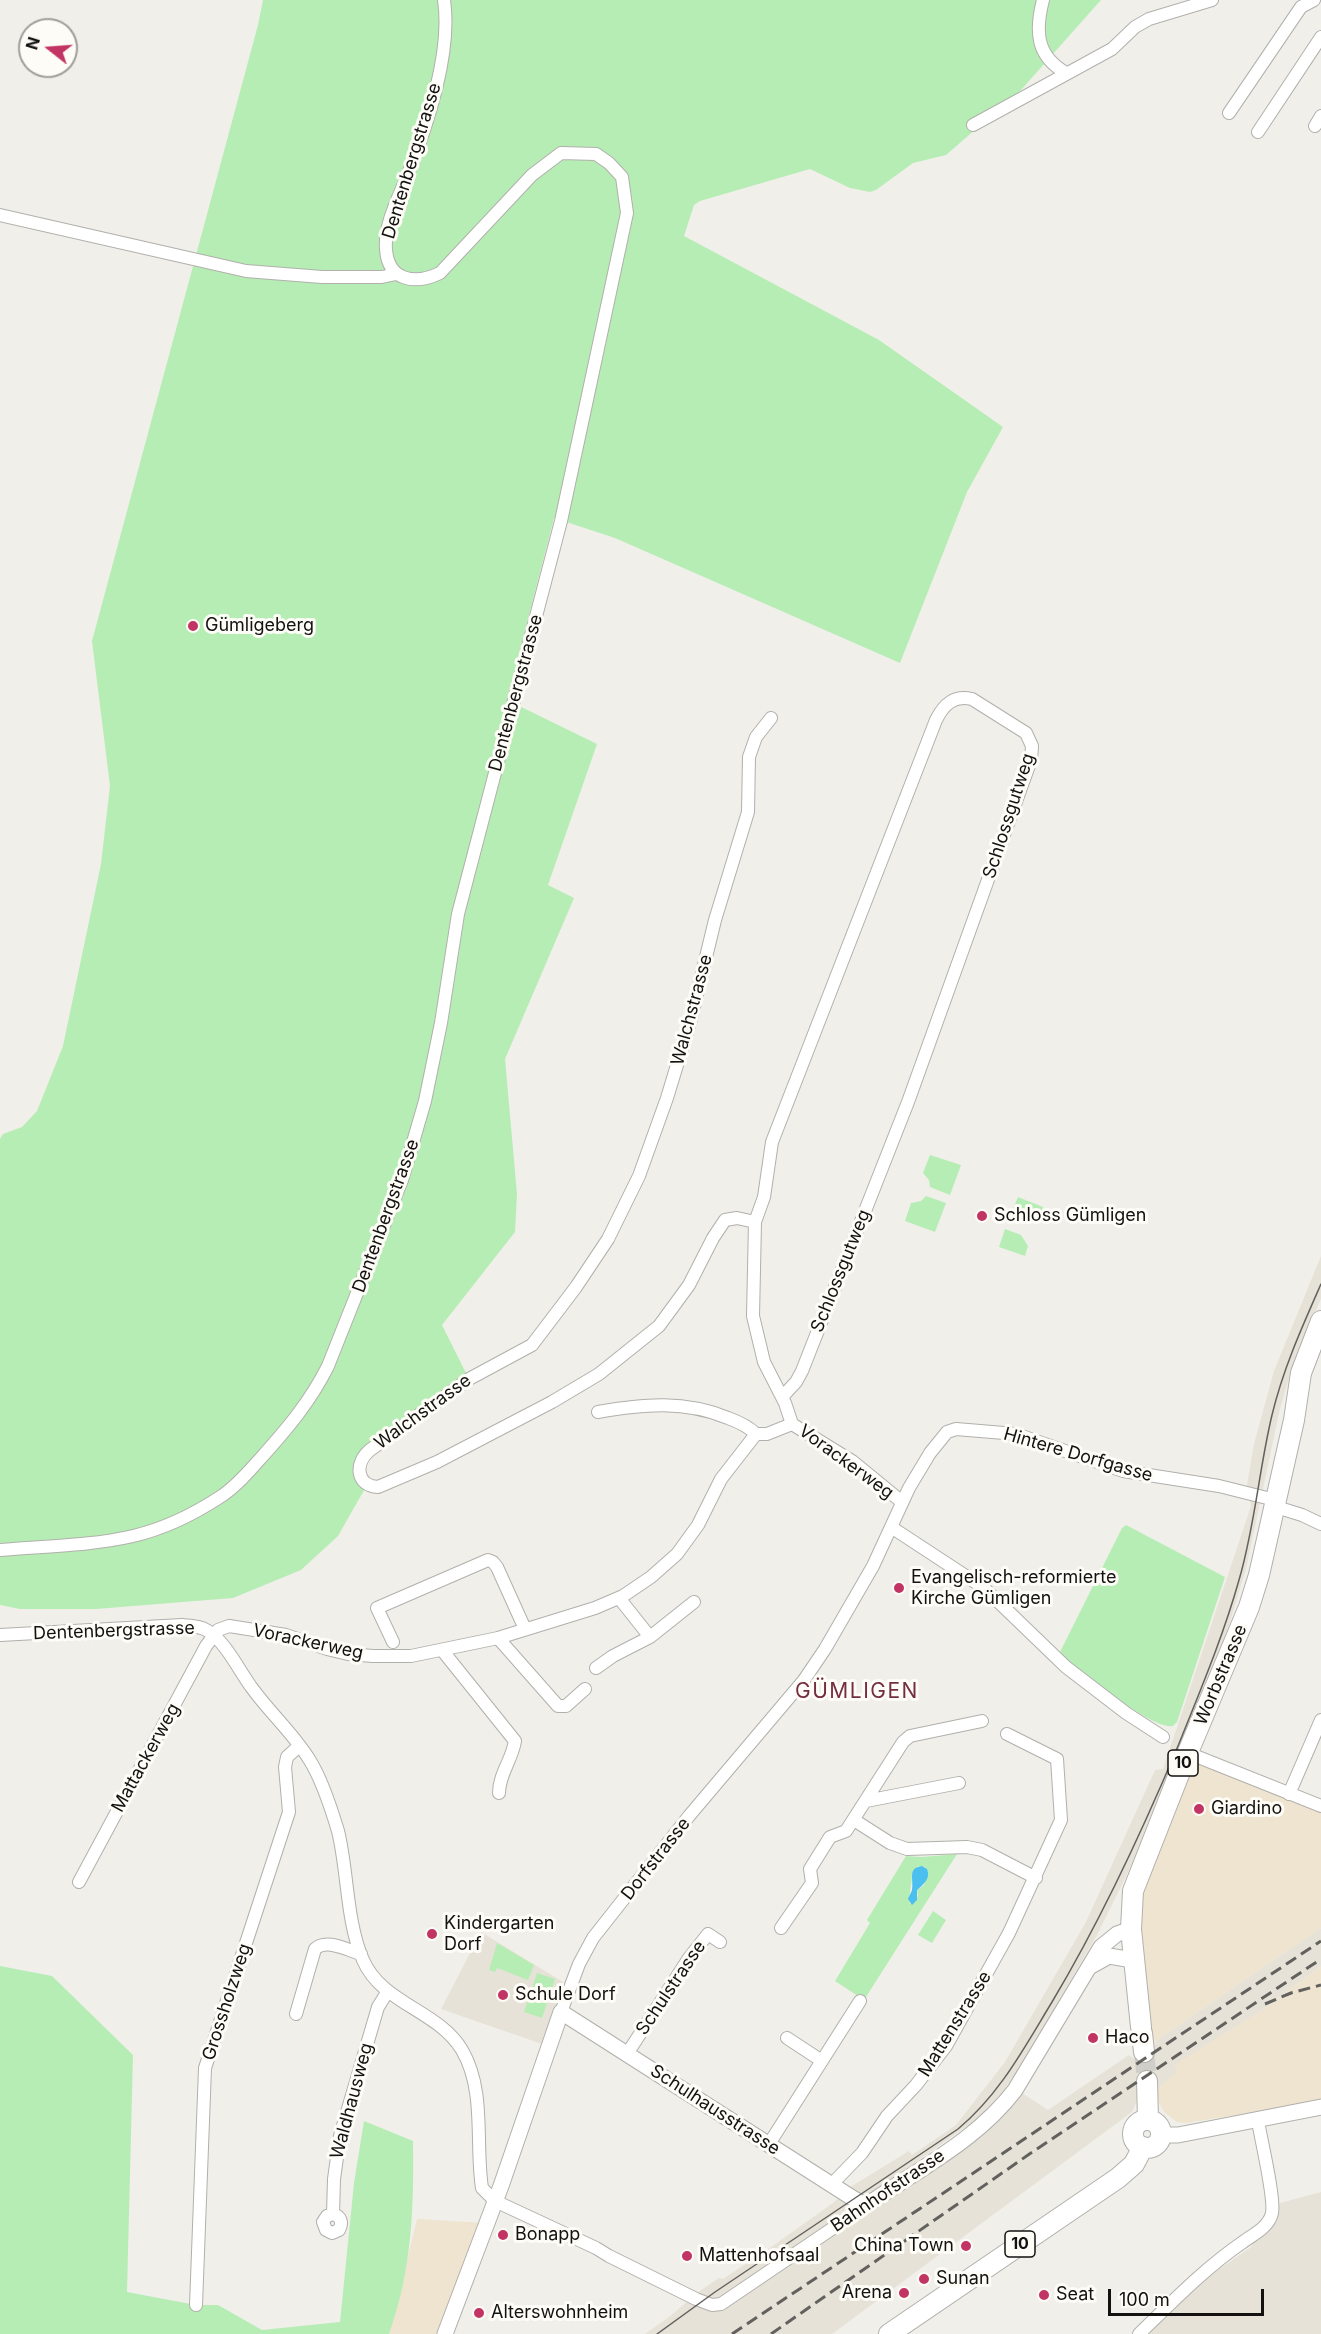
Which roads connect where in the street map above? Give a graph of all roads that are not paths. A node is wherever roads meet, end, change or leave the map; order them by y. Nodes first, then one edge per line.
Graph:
1 (444, 0) edge
2 (1043, 0) edge
3 (1212, 0) edge
4 (1314, 0) edge
5 (1321, 37) edge
6 (1066, 73) junction
7 (1229, 113) dead end
8 (973, 125) dead end
9 (1258, 132) dead end
10 (0, 215) edge
11 (396, 274) junction
12 (771, 718) dead end
13 (755, 1221) junction
14 (1321, 1321) edge
15 (782, 1397) junction
16 (598, 1412) dead end
17 (792, 1424) junction
18 (951, 1430) joint
19 (756, 1434) junction
20 (902, 1502) junction
21 (1274, 1503) junction
22 (1321, 1524) edge
23 (891, 1527) junction
24 (0, 1550) edge
25 (619, 1598) junction
26 (694, 1602) dead end
27 (525, 1629) junction
28 (0, 1635) edge
29 (214, 1635) junction
30 (650, 1637) junction
31 (498, 1638) junction
32 (393, 1642) dead end
33 (442, 1650) junction
34 (597, 1668) dead end
35 (585, 1689) dead end
36 (1321, 1720) edge
37 (982, 1721) dead end
38 (1007, 1734) dead end
39 (1163, 1737) dead end
40 (299, 1746) junction
41 (1188, 1753) junction
42 (959, 1783) dead end
43 (499, 1793) dead end
44 (1289, 1794) junction
45 (866, 1801) junction
46 (1321, 1806) edge
47 (854, 1820) junction
48 (1036, 1878) junction
49 (79, 1882) dead end
50 (781, 1928) dead end
51 (1131, 1929) junction
52 (720, 1942) dead end
53 (361, 1954) junction
54 (1133, 1960) junction
55 (1091, 1966) junction
56 (388, 1991) junction
57 (860, 2001) dead end
58 (561, 2012) junction
59 (296, 2014) dead end
60 (1142, 2037) tunnel mouth
61 (787, 2038) dead end
62 (627, 2054) junction
63 (822, 2061) junction
64 (1147, 2080) tunnel mouth
65 (1321, 2107) edge
66 (1148, 2119) junction
67 (1258, 2121) junction
68 (1161, 2135) junction
69 (769, 2144) junction
70 (1143, 2147) junction
71 (832, 2184) junction
72 (495, 2201) junction
73 (870, 2203) junction
74 (333, 2214) dead end
75 (196, 2305) dead end
76 (445, 2334) edge
77 (889, 2334) edge
78 (1139, 2334) edge

1 - 11 street, Dentenbergstrasse
2 - 6 street
3 - 6 street
4 - 7 street
5 - 9 street
6 - 8 street
10 - 11 street
11 - 24 street, Dentenbergstrasse
12 - 13 street, Walchstrasse
13 - 15 street
13 - 15 street, Schlossgutweg
14 - 21 main road, Worbstrasse / 10
15 - 17 street
16 - 19 street
17 - 19 street, Vorackerweg
17 - 20 street, Vorackerweg
18 - 20 street, Dorfstrasse
18 - 21 street, Hintere Dorfgasse
19 - 25 street, Vorackerweg
20 - 23 street, Dorfstrasse
21 - 22 street, Hintere Dorfgasse
21 - 41 main road, Worbstrasse / 10
23 - 39 street
23 - 58 street, Dorfstrasse
25 - 27 street, Vorackerweg
25 - 30 street
26 - 30 street
27 - 31 street, Vorackerweg
27 - 32 street
28 - 29 street, Dentenbergstrasse
29 - 33 street, Vorackerweg
29 - 40 street, Dentenbergstrasse
29 - 49 street, Mattackerweg
30 - 34 street
31 - 33 street, Vorackerweg
31 - 35 street
33 - 43 street
36 - 44 street
37 - 45 street
38 - 48 street, Mattenstrasse
40 - 53 street, Dentenbergstrasse
40 - 75 street, Grossholzweg
41 - 44 street
41 - 51 main road, Worbstrasse / 10
42 - 45 street
44 - 46 street
45 - 47 street
47 - 48 street
47 - 50 street
48 - 71 street, Mattenstrasse
51 - 54 main road, Worbstrasse / 10
51 - 55 street, Bahnhofstrasse
52 - 62 street, Schulstrasse
53 - 56 street, Dentenbergstrasse
53 - 59 street
54 - 55 street
54 - 60 main road, Worbstrasse / 10
55 - 73 street, Bahnhofstrasse
56 - 72 street, Dentenbergstrasse
56 - 74 street, Waldhausweg
57 - 63 street
58 - 62 street, Schulhausstrasse
58 - 72 street, Dorfstrasse
61 - 63 street
62 - 69 street, Schulhausstrasse
63 - 69 street
64 - 66 main road
65 - 67 street
66 - 68 main road
66 - 70 main road
67 - 68 street
67 - 78 street
68 - 70 main road
69 - 71 street, Schulhausstrasse
70 - 77 main road, 10
71 - 73 street, Schulhausstrasse
72 - 73 street, Bahnhofstrasse
72 - 76 street, Dorfstrasse

